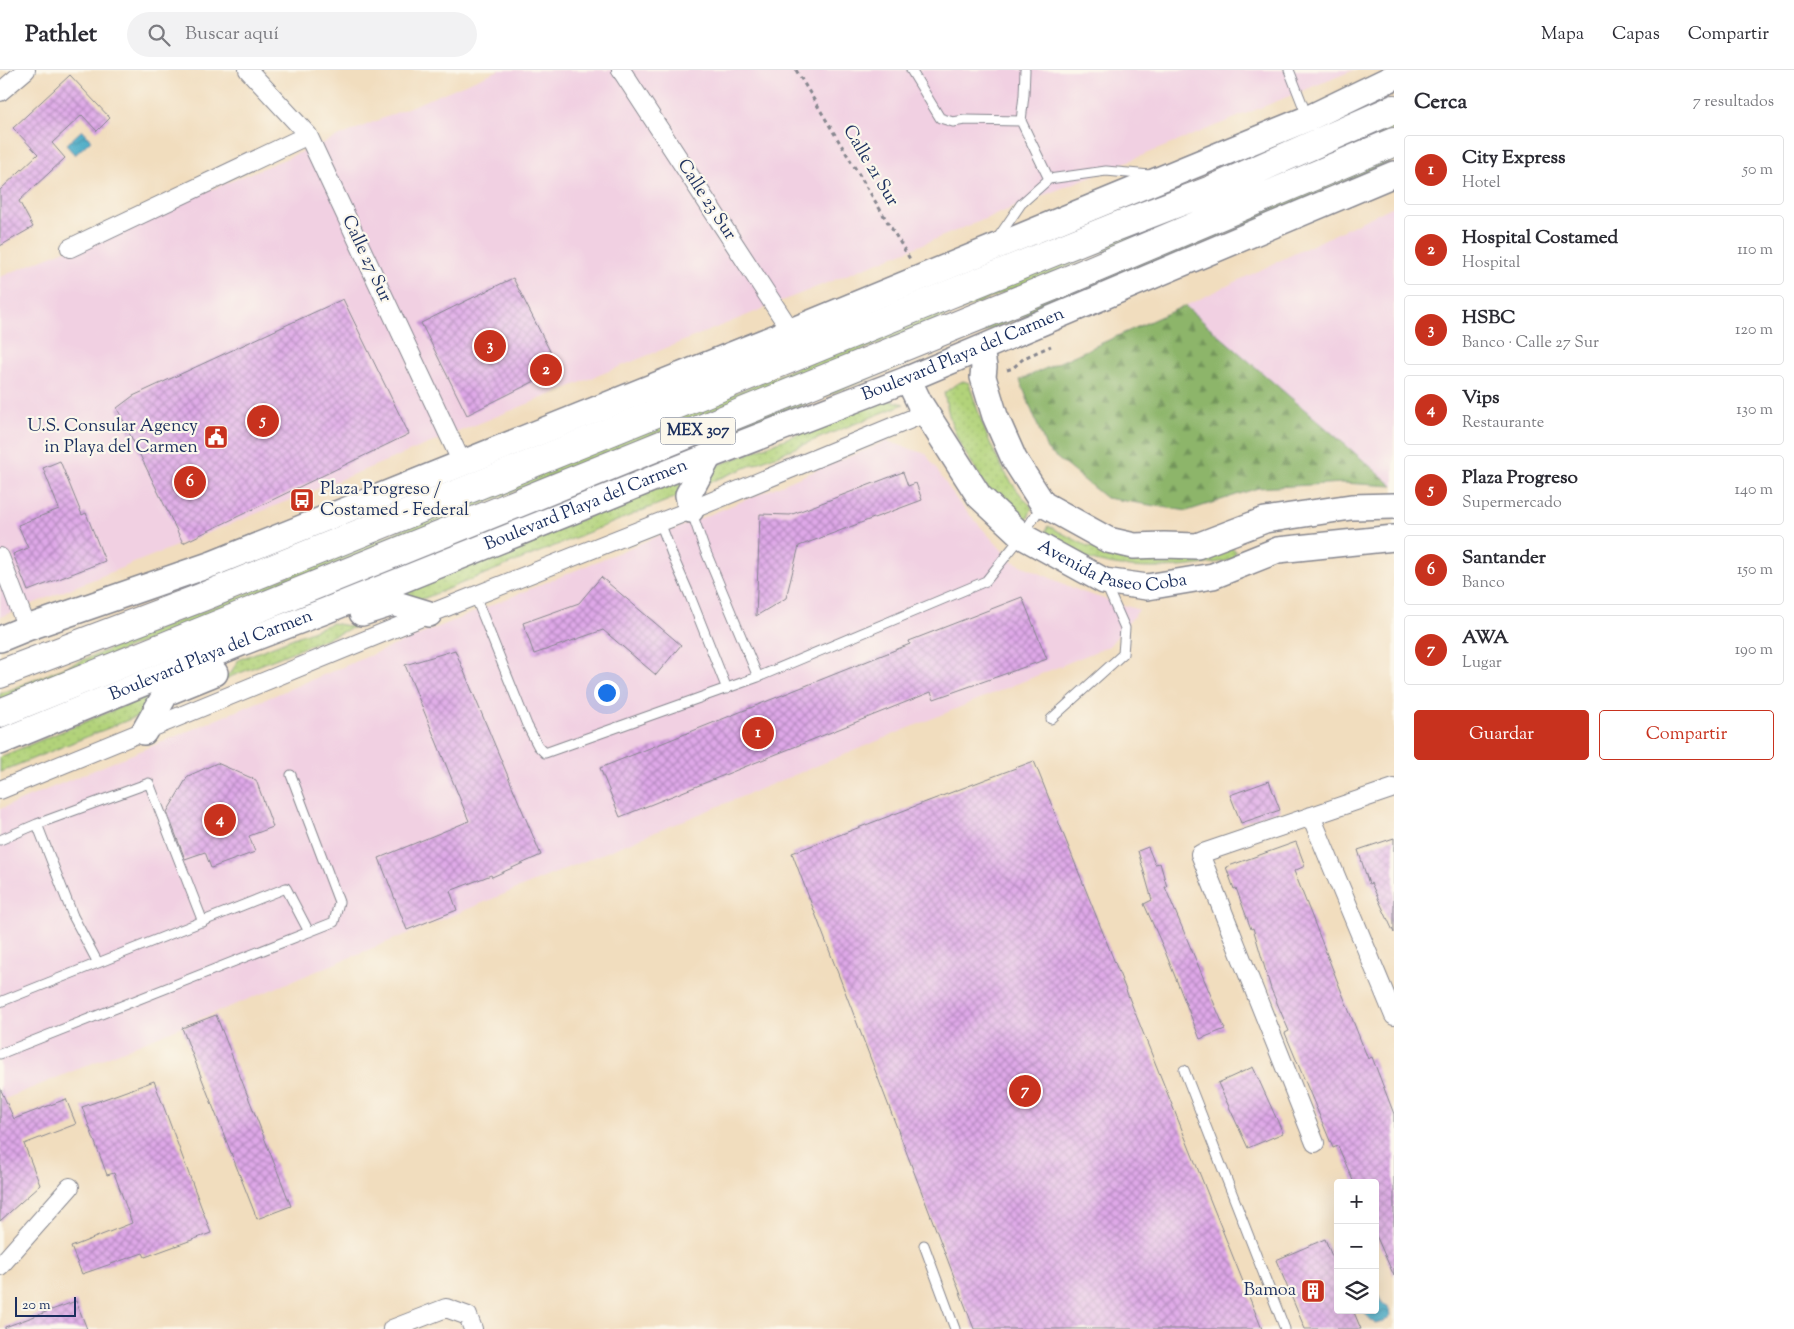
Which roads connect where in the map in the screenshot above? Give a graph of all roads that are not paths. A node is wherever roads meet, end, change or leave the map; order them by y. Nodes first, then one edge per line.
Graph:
1 (26, 70) edge
2 (248, 70) edge
3 (621, 70) edge
4 (912, 70) edge
5 (1025, 70) edge
6 (1288, 70) edge
7 (1394, 77) edge
8 (0, 92) edge
9 (1394, 109) edge
10 (1309, 118) junction
11 (1021, 121) junction
12 (308, 135) junction
13 (1394, 142) edge
14 (1394, 174) edge
15 (1167, 177) junction
16 (1050, 179) junction
17 (70, 248) dead end
18 (991, 248) junction
19 (791, 330) junction
20 (981, 349) junction
21 (908, 379) junction
22 (919, 402) junction
23 (710, 456) junction
24 (462, 463) junction
25 (1043, 504) junction
26 (1394, 506) edge
27 (1352, 507) junction
28 (691, 510) junction
29 (660, 522) junction
30 (1022, 536) junction
31 (1394, 538) edge
32 (1341, 544) junction
33 (0, 557) edge
34 (1104, 581) junction
35 (475, 596) junction
36 (325, 611) junction
37 (429, 614) junction
38 (27, 628) junction
39 (0, 639) edge
40 (241, 643) junction
41 (0, 674) edge
42 (758, 677) junction
43 (727, 689) junction
44 (0, 713) edge
45 (1052, 719) dead end
46 (144, 732) junction
47 (0, 742) edge
48 (291, 774) dead end
49 (1394, 788) edge
50 (0, 790) edge
51 (1311, 816) junction
52 (37, 824) junction
53 (0, 840) edge
54 (203, 922) junction
55 (309, 932) junction
56 (98, 963) junction
57 (0, 1002) edge
58 (1394, 1016) edge
59 (0, 1054) edge
60 (1184, 1070) dead end
61 (1315, 1144) dead end
62 (70, 1187) dead end
63 (924, 1245) dead end
64 (0, 1266) edge
65 (392, 1329) edge
66 (473, 1329) edge
67 (955, 1329) edge
68 (1285, 1329) edge

1 - 8 street
2 - 12 street, Calle 27 Sur
3 - 19 street, Calle 23 Sur
4 - 11 lane
5 - 11 lane
6 - 10 lane
7 - 10 main road
9 - 41 highway, MEX 307
10 - 15 main road
11 - 16 lane
12 - 17 street
12 - 24 street, Calle 27 Sur
13 - 44 highway, MEX 307
14 - 20 main road, Boulevard Playa del Carmen
15 - 16 lane
15 - 18 main road
16 - 18 lane
18 - 19 main road
19 - 24 main road
20 - 21 main road, Boulevard Playa del Carmen
20 - 25 main road, Avenida Paseo Coba
21 - 22 main road, Avenida Paseo Coba
21 - 23 main road, Boulevard Playa del Carmen
22 - 28 street
22 - 30 main road, Avenida Paseo Coba
23 - 28 main road
23 - 36 main road, Boulevard Playa del Carmen
24 - 38 main road
25 - 27 main road, Avenida Paseo Coba
25 - 30 lane
26 - 27 main road, Avenida Paseo Coba
27 - 32 main road
28 - 29 street
28 - 42 lane
29 - 35 street
29 - 43 lane
30 - 34 main road, Avenida Paseo Coba
30 - 42 lane
31 - 32 main road, Avenida Paseo Coba
32 - 34 main road, Avenida Paseo Coba
33 - 38 street
34 - 45 lane
35 - 37 street
35 - 43 lane
36 - 37 main road
36 - 40 main road, Boulevard Playa del Carmen
37 - 46 street
38 - 39 main road
40 - 46 main road
40 - 47 main road, Boulevard Playa del Carmen
42 - 43 lane
46 - 50 street
48 - 55 lane
49 - 51 street
51 - 58 street
51 - 61 street
52 - 53 lane
52 - 54 lane
52 - 56 lane
54 - 55 lane
54 - 56 lane
55 - 59 lane
56 - 57 lane
60 - 68 lane
62 - 64 street
63 - 67 lane
65 - 66 street

